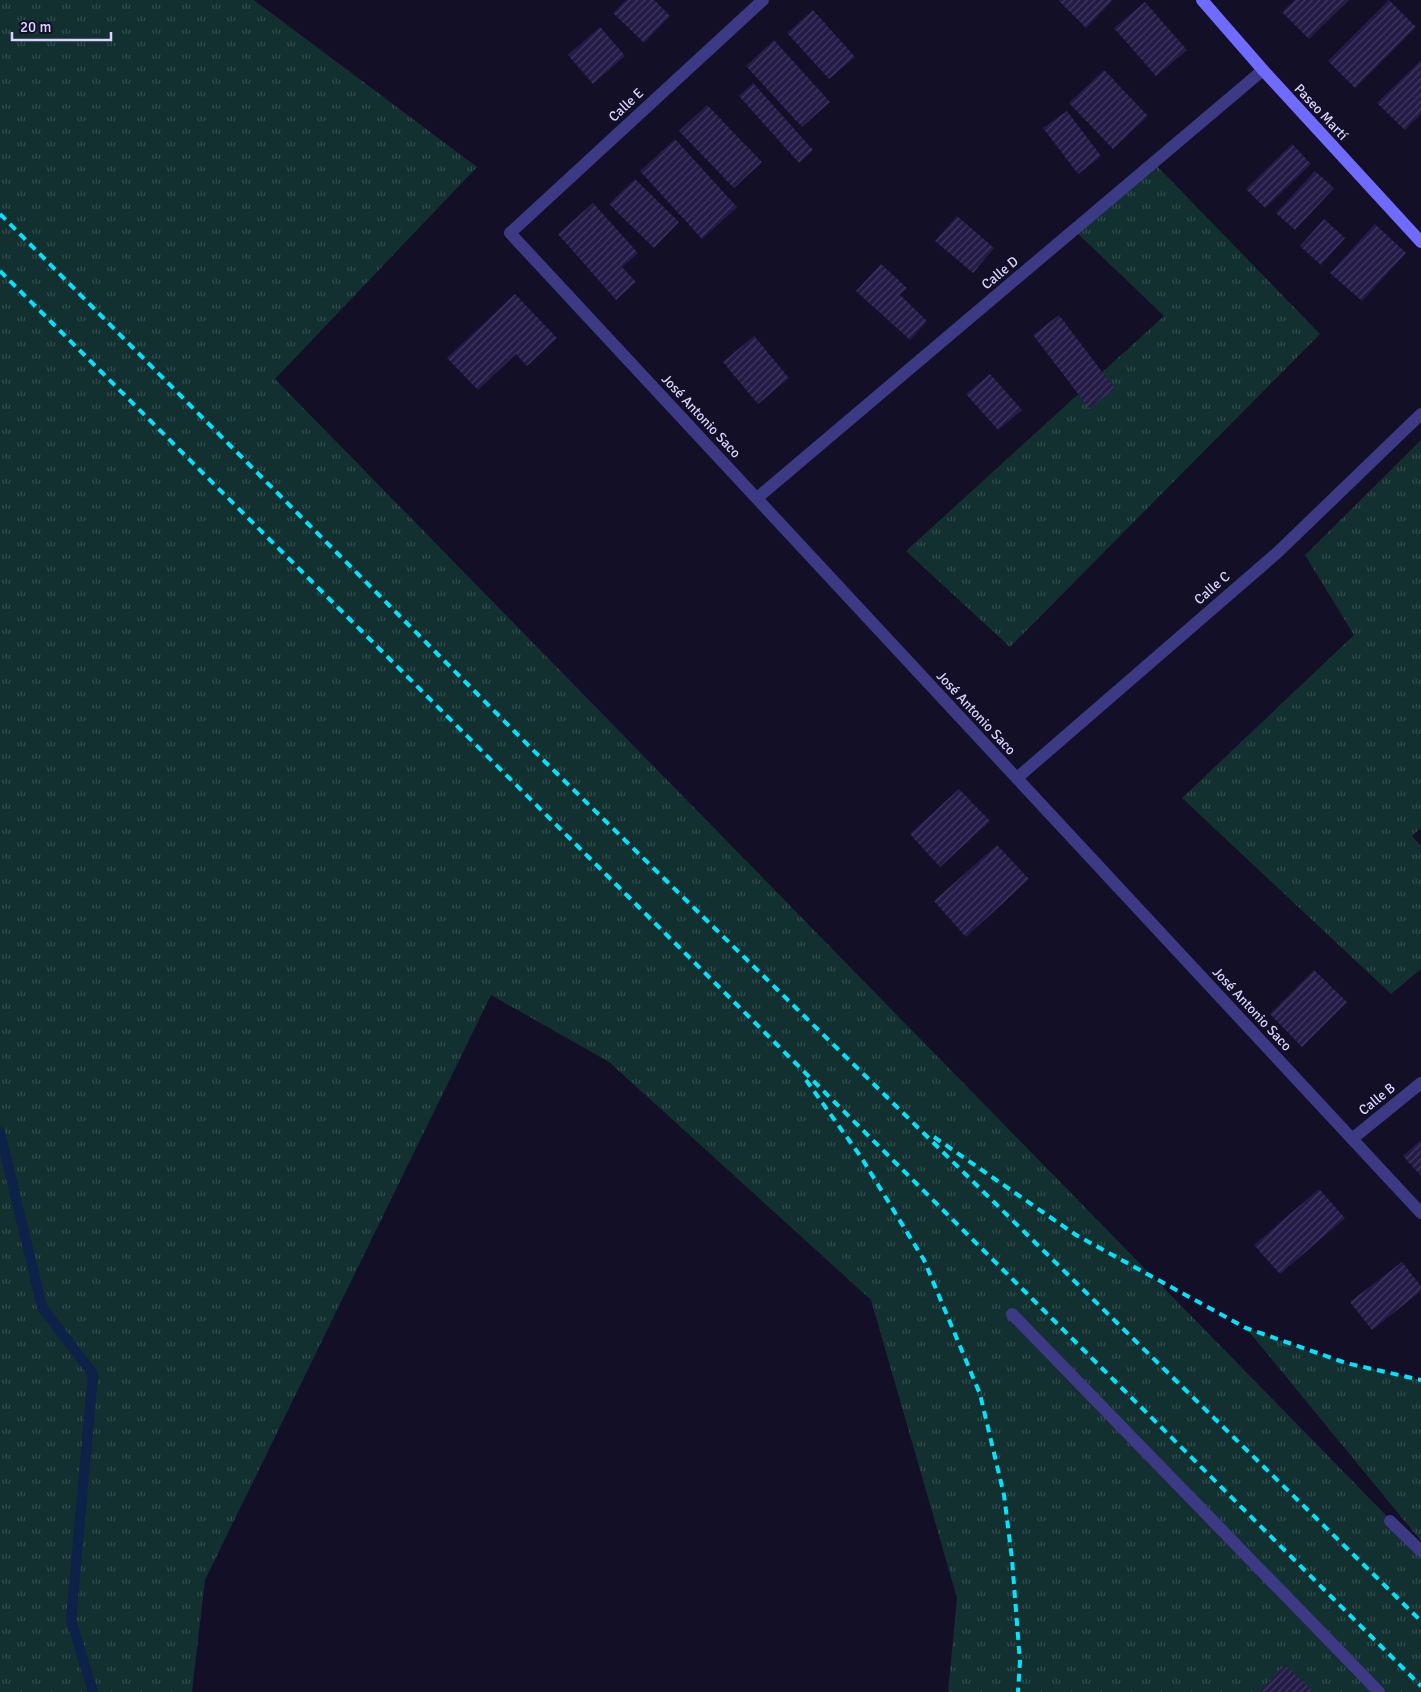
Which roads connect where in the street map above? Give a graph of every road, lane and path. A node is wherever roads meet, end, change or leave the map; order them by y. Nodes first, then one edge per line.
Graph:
1 (763, 0) edge
2 (1202, 0) edge
3 (1262, 70) junction
4 (510, 233) joint
5 (1421, 242) edge
6 (1421, 414) edge
7 (756, 498) junction
8 (1017, 778) junction
9 (1421, 1083) edge
10 (1352, 1139) junction
11 (1421, 1213) edge
12 (1012, 1314) dead end
13 (1390, 1521) dead end
14 (1421, 1551) edge
15 (1379, 1692) edge

1 - 4 street, Calle E
2 - 3 street, Paseo Martí
3 - 5 street, Paseo Martí
3 - 7 street, Calle D
4 - 7 street, José Antonio Saco
6 - 8 street, Calle C
7 - 8 street, José Antonio Saco
8 - 10 street, José Antonio Saco
9 - 10 street, Calle B
10 - 11 street, José Antonio Saco
12 - 15 street
13 - 14 street

